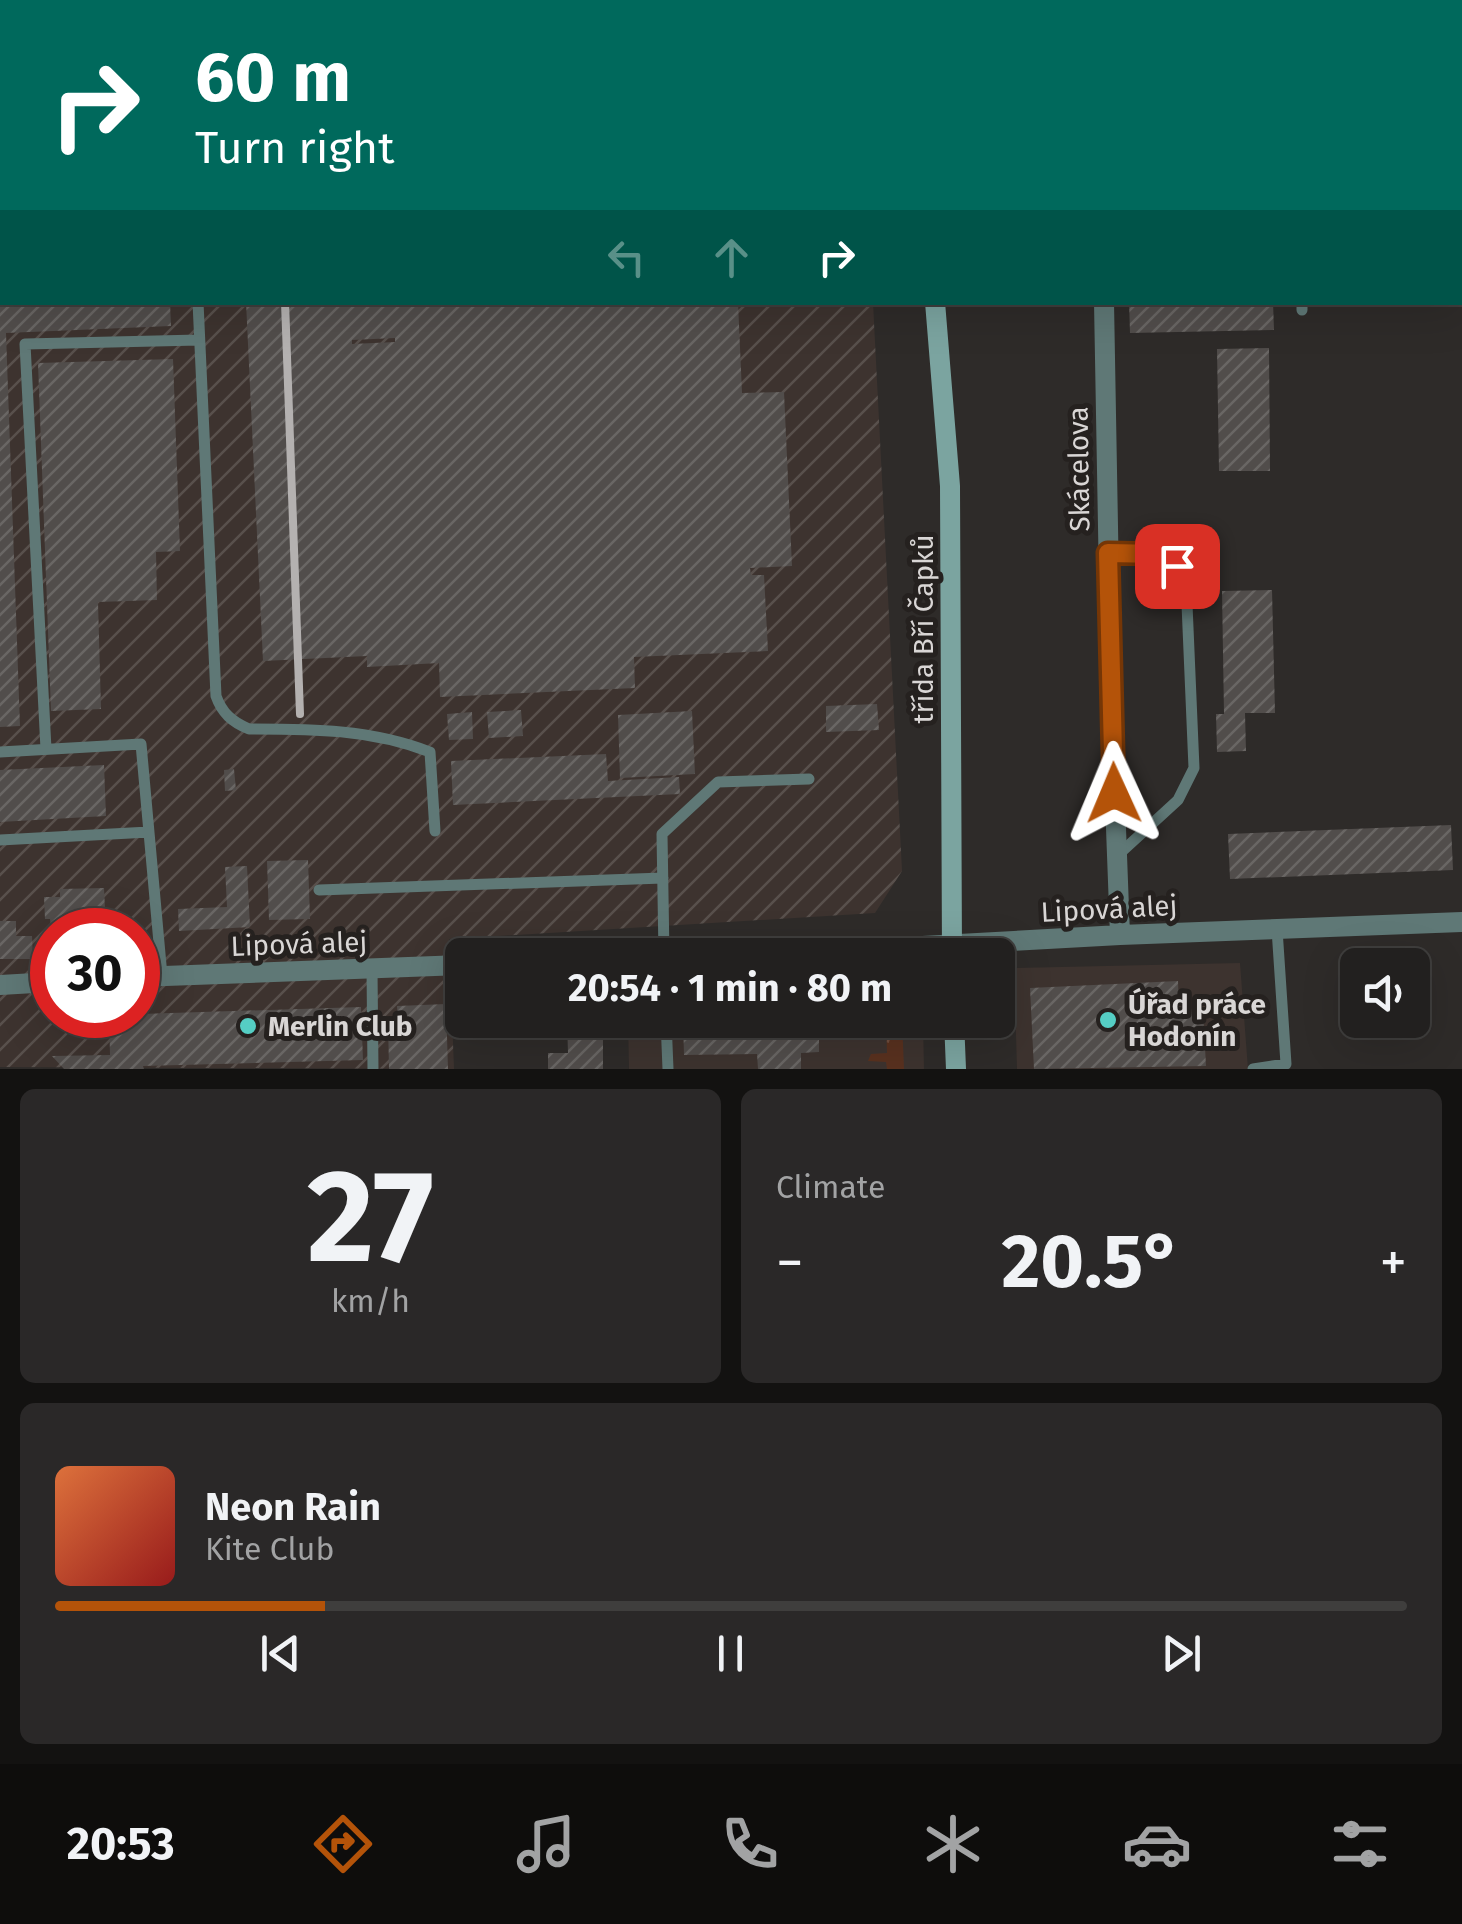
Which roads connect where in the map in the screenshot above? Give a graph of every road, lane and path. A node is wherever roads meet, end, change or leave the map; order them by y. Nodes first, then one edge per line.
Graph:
1 (198, 305) edge
2 (934, 305) edge
3 (1104, 305) edge
4 (199, 340) junction
5 (1108, 553) junction
6 (46, 749) junction
7 (0, 752) edge
8 (809, 780) dead end
9 (435, 831) dead end
10 (149, 832) junction
11 (0, 840) edge
12 (1115, 858) junction
13 (663, 878) junction
14 (319, 890) dead end
15 (1462, 922) edge
16 (1276, 929) junction
17 (1120, 934) junction
18 (664, 938) edge
19 (952, 938) edge
20 (1015, 944) edge
21 (445, 966) edge
22 (372, 969) junction
23 (162, 976) joint
24 (30, 983) edge
25 (0, 985) edge
26 (667, 1038) edge
27 (955, 1038) edge
28 (374, 1069) edge
29 (668, 1069) edge
30 (956, 1069) edge
31 (1253, 1069) edge

1 - 4 lane
2 - 19 street, třída Bří Čapků
3 - 5 street, Skácelova
4 - 6 lane
4 - 9 lane
5 - 12 street, Skácelova
5 - 12 lane
6 - 7 lane
6 - 10 lane
8 - 13 lane
10 - 11 lane
10 - 23 lane
12 - 17 street, Skácelova
13 - 14 lane
13 - 18 lane
15 - 16 street, Lipová alej
16 - 17 street, Lipová alej
16 - 31 lane
17 - 20 street, Lipová alej
21 - 22 street, Lipová alej
22 - 23 street, Lipová alej
22 - 28 lane
24 - 25 street
26 - 29 lane
27 - 30 street

